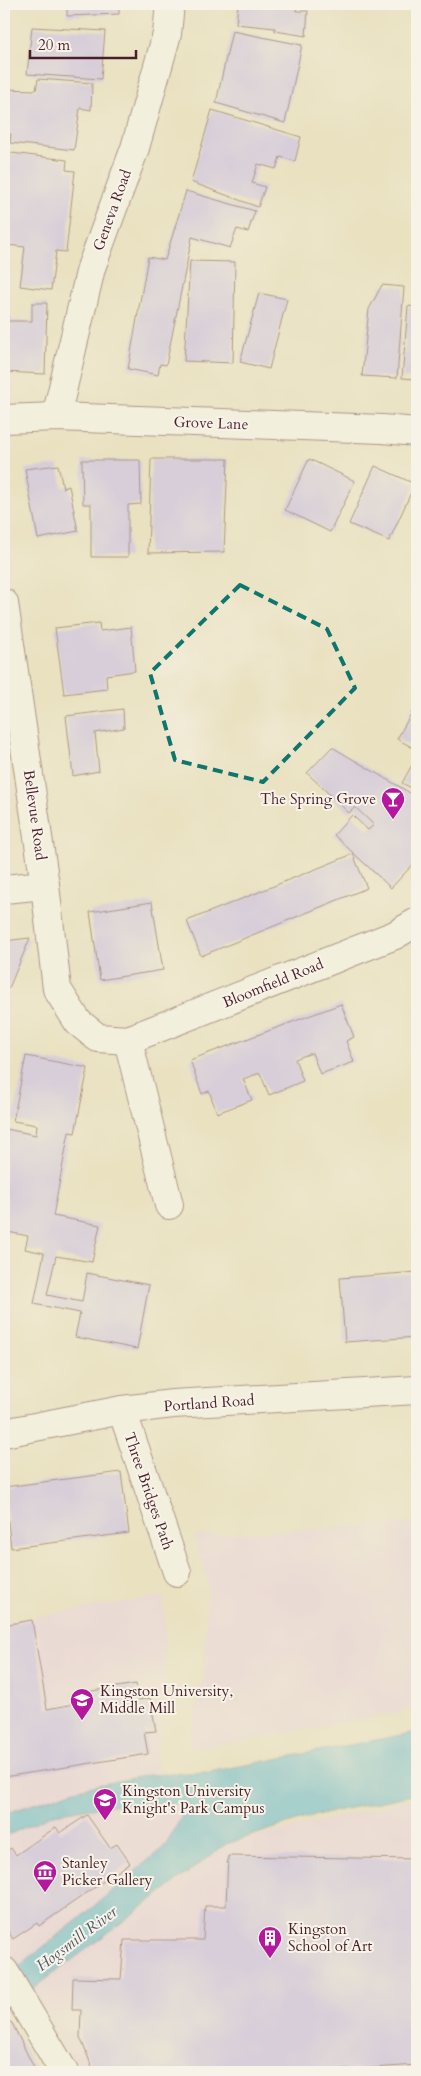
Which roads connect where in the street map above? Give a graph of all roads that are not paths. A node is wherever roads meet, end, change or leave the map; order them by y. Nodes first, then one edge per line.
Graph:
1 (170, 4) edge
2 (56, 417) junction
3 (4, 419) edge
4 (417, 432) edge
5 (4, 603) edge
6 (45, 885) junction
7 (4, 889) edge
8 (417, 922) edge
9 (78, 1022) joint
10 (128, 1040) junction
11 (169, 1205) dead end
12 (417, 1390) edge
13 (122, 1410) junction
14 (4, 1433) edge
15 (177, 1572) dead end
16 (4, 1972) edge
17 (64, 2072) edge

1 - 2 street, Geneva Road
2 - 3 street, Grove Lane
2 - 4 street, Grove Lane
5 - 6 street, Bellevue Road
6 - 7 street
6 - 9 street, Bellevue Road
8 - 10 street, Bloomfield Road
9 - 10 street, Bloomfield Road
10 - 11 street
12 - 13 street, Portland Road
13 - 14 street, Portland Road
13 - 15 street, Three Bridges Path
16 - 17 street

